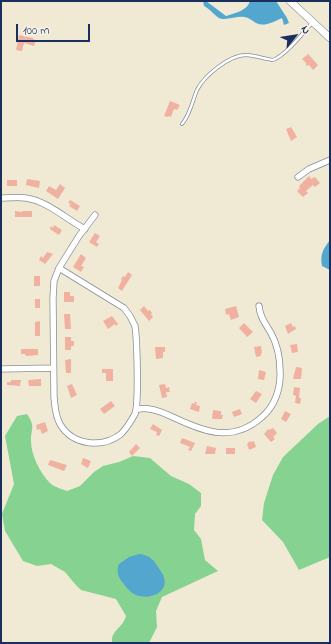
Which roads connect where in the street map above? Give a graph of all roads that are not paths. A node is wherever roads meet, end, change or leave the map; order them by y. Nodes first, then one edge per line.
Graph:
1 (290, 1) edge
2 (313, 22) junction
3 (330, 38) edge
4 (182, 124) dead end
5 (330, 160) edge
6 (298, 178) dead end
7 (1, 198) edge
8 (94, 215) dead end
9 (85, 229) junction
10 (59, 268) junction
11 (259, 306) dead end
12 (54, 368) junction
13 (1, 369) edge
14 (136, 409) junction

1 - 2 street
2 - 3 street
2 - 4 lane
5 - 6 street
7 - 9 street
8 - 9 street
9 - 10 street
10 - 12 street
10 - 14 street
11 - 14 street
12 - 13 street
12 - 14 street

